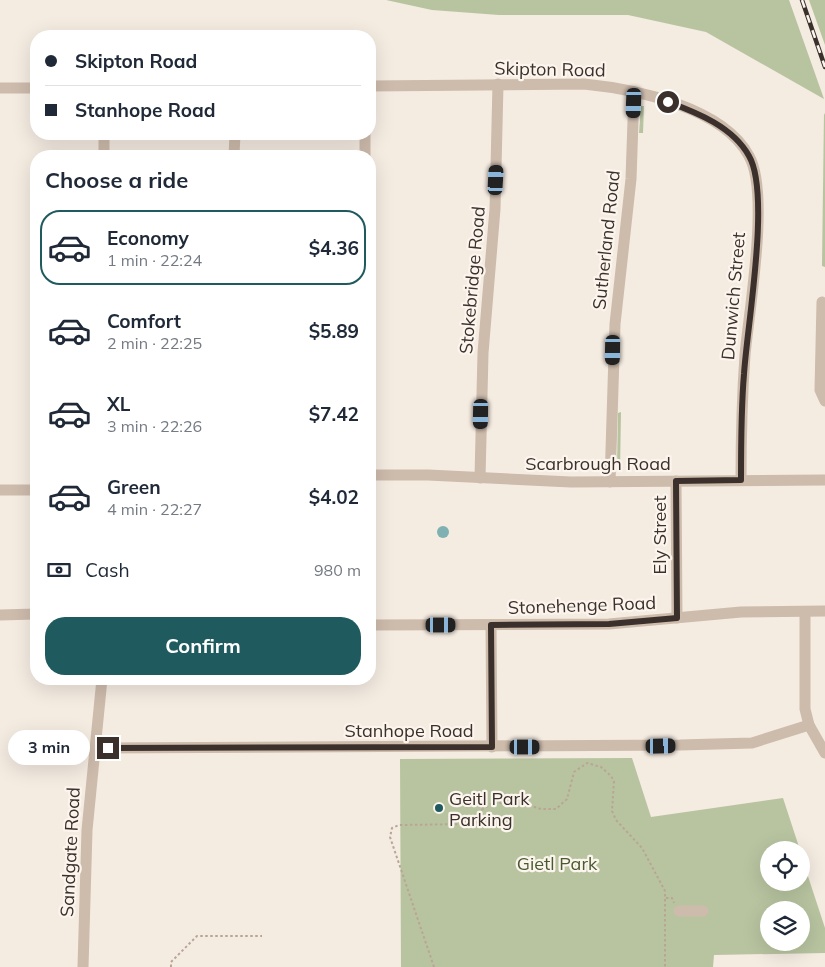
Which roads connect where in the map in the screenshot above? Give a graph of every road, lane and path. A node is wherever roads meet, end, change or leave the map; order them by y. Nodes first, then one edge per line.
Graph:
1 (498, 84) junction
2 (376, 86) edge
3 (0, 88) edge
4 (30, 88) edge
5 (634, 92) junction
6 (722, 127) joint
7 (822, 302) dead end
8 (825, 401) edge
9 (376, 475) edge
10 (480, 478) junction
11 (741, 480) junction
12 (825, 480) edge
13 (676, 481) junction
14 (610, 482) junction
15 (0, 490) edge
16 (30, 490) edge
17 (825, 611) edge
18 (805, 612) junction
19 (30, 614) edge
20 (0, 615) edge
21 (677, 618) junction
22 (376, 625) edge
23 (491, 625) junction
24 (101, 685) edge
25 (809, 725) junction
26 (492, 747) junction
27 (96, 748) junction
28 (825, 753) edge
29 (590, 758) dead end
30 (590, 764) junction
31 (467, 808) dead end
32 (484, 808) junction
33 (679, 911) dead end
34 (703, 911) dead end
35 (262, 936) dead end
36 (83, 967) edge
37 (171, 967) edge
38 (434, 967) edge
39 (665, 967) edge

1 - 2 street, Skipton Road
1 - 5 street, Skipton Road
1 - 10 street, Stokebridge Road
3 - 4 street
5 - 6 street, Skipton Road
5 - 14 street, Sutherland Road
6 - 11 street, Dunwich Street
7 - 8 street
9 - 10 street, Scarbrough Road
10 - 14 street, Scarbrough Road
11 - 12 street, Scarbrough Road
11 - 13 street, Scarbrough Road
13 - 14 street, Scarbrough Road
13 - 21 street, Ely Street
15 - 16 street
17 - 18 street, Stonehenge Road
18 - 21 street, Stonehenge Road
18 - 25 street
19 - 20 street
21 - 23 street, Stonehenge Road
22 - 23 street, Stonehenge Road
23 - 26 street
24 - 27 street, Sandgate Road
25 - 26 street, Stanhope Road
25 - 28 street
26 - 27 street, Stanhope Road
27 - 36 street, Sandgate Road
29 - 30 path
30 - 32 path
30 - 39 path
31 - 32 path
32 - 38 path
33 - 34 street
35 - 37 path

